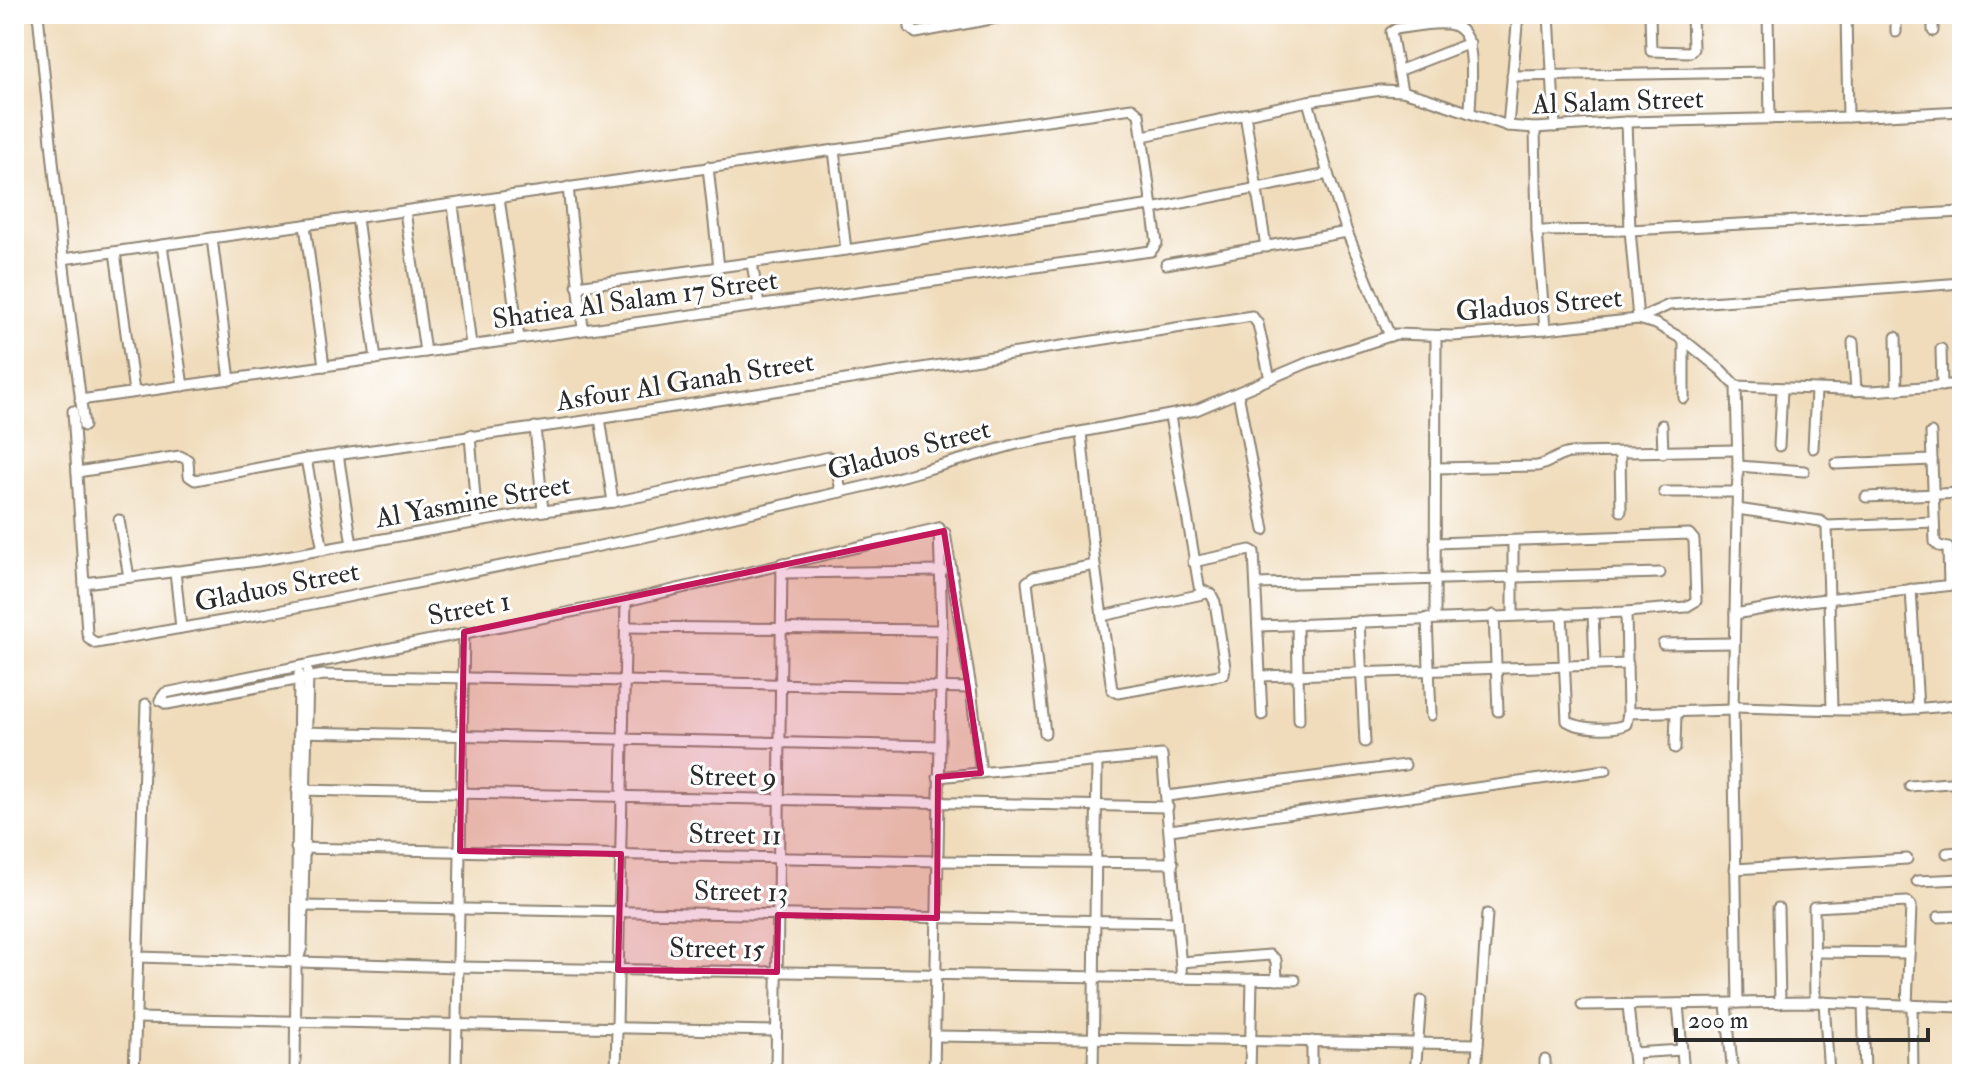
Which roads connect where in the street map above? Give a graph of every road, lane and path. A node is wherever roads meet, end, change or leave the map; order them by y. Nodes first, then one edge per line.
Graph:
1 (38, 14) edge
2 (909, 14) edge
3 (1018, 14) edge
4 (1518, 14) edge
5 (1549, 14) edge
6 (1650, 14) edge
7 (1692, 14) edge
8 (1768, 14) edge
9 (1846, 14) edge
10 (1896, 14) edge
11 (1933, 14) edge
12 (1933, 31) dead end
13 (1896, 32) dead end
14 (1470, 43) junction
15 (1398, 71) junction
16 (1769, 72) junction
17 (1551, 74) junction
18 (1512, 76) junction
19 (1402, 91) junction
20 (1308, 101) junction
21 (1962, 111) edge
22 (1470, 113) junction
23 (1245, 114) junction
24 (1848, 117) junction
25 (1770, 119) junction
26 (1626, 122) junction
27 (1508, 126) junction
28 (1555, 127) junction
29 (1535, 128) junction
30 (1143, 136) junction
31 (834, 150) junction
32 (708, 167) junction
33 (1328, 174) junction
34 (568, 187) junction
35 (1255, 189) junction
36 (499, 198) junction
37 (453, 205) junction
38 (1152, 207) junction
39 (405, 211) junction
40 (1962, 212) edge
41 (357, 218) junction
42 (305, 225) junction
43 (1630, 230) junction
44 (1537, 231) junction
45 (1347, 232) junction
46 (212, 238) junction
47 (162, 245) junction
48 (1266, 247) junction
49 (846, 250) junction
50 (115, 252) junction
51 (63, 259) junction
52 (752, 263) junction
53 (1166, 264) dead end
54 (719, 268) junction
55 (1962, 283) edge
56 (577, 286) junction
57 (759, 305) junction
58 (1638, 319) junction
59 (583, 329) junction
60 (1545, 329) junction
61 (1390, 336) junction
62 (1436, 336) junction
63 (1896, 337) dead end
64 (519, 338) junction
65 (1684, 340) junction
66 (1853, 342) dead end
67 (471, 345) junction
68 (1941, 349) dead end
69 (425, 352) junction
70 (376, 359) junction
71 (324, 366) junction
72 (1270, 379) junction
73 (230, 380) junction
74 (1962, 384) edge
75 (183, 386) junction
76 (1736, 386) junction
77 (1942, 386) junction
78 (1782, 389) junction
79 (1897, 389) junction
80 (1816, 391) junction
81 (1856, 391) junction
82 (134, 392) junction
83 (1238, 393) junction
84 (1684, 398) dead end
85 (80, 400) junction
86 (73, 411) dead end
87 (1170, 416) junction
88 (600, 418) junction
89 (1662, 425) dead end
90 (84, 426) dead end
91 (535, 427) junction
92 (1081, 433) junction
93 (1931, 433) dead end
94 (470, 435) junction
95 (1779, 446) dead end
96 (1813, 448) dead end
97 (1737, 450) junction
98 (1663, 453) junction
99 (338, 454) junction
100 (1620, 454) junction
101 (306, 459) junction
102 (1932, 460) junction
103 (1836, 464) dead end
104 (1738, 466) junction
105 (1435, 468) junction
106 (1804, 471) dead end
107 (77, 472) junction
108 (841, 492) junction
109 (1664, 492) dead end
110 (1737, 492) junction
111 (1962, 493) edge
112 (1933, 496) junction
113 (1866, 497) dead end
114 (613, 502) junction
115 (1737, 509) junction
116 (543, 511) junction
117 (1621, 511) dead end
118 (119, 520) dead end
119 (1934, 522) junction
120 (477, 523) junction
121 (1827, 526) junction
122 (939, 528) junction
123 (1264, 530) dead end
124 (1513, 541) junction
125 (1435, 543) junction
126 (352, 545) junction
127 (323, 550) junction
128 (1193, 562) junction
129 (1095, 565) junction
130 (782, 568) junction
131 (175, 571) junction
132 (942, 571) junction
133 (1660, 573) dead end
134 (129, 577) junction
135 (1513, 578) junction
136 (1435, 580) junction
137 (84, 583) junction
138 (1257, 584) junction
139 (1962, 584) edge
140 (1949, 585) junction
141 (1911, 589) junction
142 (1207, 593) junction
143 (1827, 598) junction
144 (626, 601) junction
145 (1626, 612) junction
146 (1562, 613) junction
147 (1593, 613) junction
148 (1735, 614) junction
149 (1494, 615) junction
150 (1513, 615) junction
151 (1102, 616) junction
152 (1431, 618) junction
153 (1359, 621) junction
154 (1297, 624) junction
155 (1258, 626) junction
156 (625, 627) junction
157 (181, 628) junction
158 (781, 629) junction
159 (942, 630) junction
160 (464, 632) junction
161 (1734, 643) junction
162 (1663, 644) dead end
163 (1628, 664) junction
164 (1595, 665) junction
165 (304, 666) junction
166 (1563, 666) junction
167 (1498, 669) junction
168 (1430, 672) junction
169 (1362, 673) junction
170 (1298, 675) junction
171 (1261, 676) junction
172 (464, 677) junction
173 (304, 678) junction
174 (624, 682) junction
175 (781, 684) junction
176 (940, 687) junction
177 (971, 688) junction
178 (146, 704) dead end
179 (1962, 704) edge
180 (1733, 709) junction
181 (1832, 709) junction
182 (1918, 709) junction
183 (1498, 711) dead end
184 (1676, 712) junction
185 (1628, 713) junction
186 (1262, 715) dead end
187 (1431, 715) dead end
188 (1299, 720) dead end
189 (302, 732) junction
190 (1045, 733) dead end
191 (462, 735) junction
192 (623, 739) junction
193 (780, 742) junction
194 (1365, 742) dead end
195 (939, 746) junction
196 (1675, 748) dead end
197 (1097, 761) junction
198 (1405, 765) dead end
199 (1606, 770) dead end
200 (981, 773) junction
201 (938, 777) junction
202 (1962, 782) edge
203 (1910, 786) dead end
204 (302, 790) junction
205 (461, 794) junction
206 (1167, 796) junction
207 (622, 797) junction
208 (779, 800) junction
209 (938, 803) junction
210 (1096, 806) junction
211 (1168, 807) junction
212 (1170, 830) junction
213 (301, 848) junction
214 (460, 851) junction
215 (1962, 852) edge
216 (1947, 853) dead end
217 (621, 854) junction
218 (779, 858) junction
219 (1907, 859) dead end
220 (937, 861) junction
221 (1173, 863) junction
222 (1096, 864) junction
223 (1735, 869) junction
224 (1962, 879) edge
225 (1917, 881) dead end
226 (304, 906) junction
227 (1778, 908) dead end
228 (459, 909) junction
229 (620, 912) junction
230 (1487, 914) dead end
231 (778, 915) junction
232 (1962, 916) edge
233 (1938, 917) dead end
234 (937, 918) junction
235 (1095, 921) junction
236 (1177, 922) junction
237 (1814, 952) junction
238 (1909, 953) junction
239 (138, 957) junction
240 (1181, 962) junction
241 (297, 963) junction
242 (458, 967) junction
243 (618, 970) junction
244 (777, 972) junction
245 (936, 975) junction
246 (1094, 978) junction
247 (1182, 979) junction
248 (1252, 979) junction
249 (1277, 980) junction
250 (1295, 980) dead end
251 (1421, 1001) dead end
252 (1820, 1002) junction
253 (1738, 1003) junction
254 (1780, 1003) junction
255 (1863, 1003) junction
256 (1678, 1004) junction
257 (1726, 1004) junction
258 (1582, 1005) dead end
259 (1628, 1005) junction
260 (1910, 1005) junction
261 (1962, 1007) edge
262 (136, 1018) junction
263 (296, 1022) junction
264 (457, 1025) junction
265 (617, 1028) junction
266 (776, 1031) junction
267 (935, 1036) junction
268 (1093, 1038) junction
269 (1251, 1040) junction
270 (1312, 1041) junction
271 (1418, 1043) junction
272 (1478, 1044) junction
273 (1682, 1050) junction
274 (1633, 1053) junction
275 (1545, 1060) dead end
276 (134, 1074) edge
277 (295, 1074) edge
278 (456, 1074) edge
279 (616, 1074) edge
280 (776, 1074) edge
281 (934, 1074) edge
282 (1093, 1074) edge
283 (1250, 1074) edge
284 (1312, 1074) edge
285 (1415, 1074) edge
286 (1476, 1074) edge
287 (1545, 1074) edge
288 (1635, 1074) edge
289 (1684, 1074) edge
290 (1733, 1074) edge
291 (1829, 1074) edge
292 (1865, 1074) edge
293 (1913, 1074) edge

1 - 51 street
2 - 3 street
4 - 18 street
5 - 17 street
6 - 7 street
8 - 16 street
9 - 24 street
10 - 13 street
11 - 12 street
14 - 15 street
14 - 15 street
14 - 22 street
15 - 19 street
16 - 17 street
16 - 25 street
17 - 18 street
17 - 28 street
18 - 27 street
19 - 20 street, Al Salam Street
19 - 22 street, Al Salam Street
20 - 23 street, Al Salam Street
20 - 33 street
21 - 24 street, Al Salam Street
22 - 27 street, Al Salam Street
23 - 30 street, Al Salam Street
23 - 35 street
24 - 25 street, Al Salam Street
25 - 26 street, Al Salam Street
26 - 28 street, Al Salam Street
26 - 43 street
27 - 29 street, Al Salam Street
28 - 29 street, Al Salam Street
29 - 44 street
30 - 31 street
30 - 38 street
31 - 32 street
31 - 49 street
32 - 34 street
32 - 54 street
33 - 35 street
33 - 45 street
34 - 36 street
34 - 56 street
35 - 38 street
35 - 48 street
36 - 37 street
36 - 64 street
37 - 39 street
37 - 67 street
38 - 49 street
38 - 57 street, Shatiea Al Salam 17 Street
39 - 41 street
39 - 69 street
40 - 43 street
41 - 42 street
41 - 70 street
42 - 46 street
42 - 71 street
43 - 44 street
43 - 58 street
44 - 60 street
45 - 48 street
45 - 61 street
46 - 47 street
46 - 73 street
47 - 50 street
47 - 75 street
48 - 53 street
49 - 52 street
50 - 51 street
50 - 82 street
51 - 85 street
52 - 54 street
52 - 57 street
54 - 56 street
55 - 58 street, Gladuos Street
56 - 59 street
57 - 59 street, Shatiea Al Salam 17 Street
58 - 60 street, Gladuos Street
58 - 65 street
59 - 64 street, Shatiea Al Salam 17 Street
60 - 62 street, Gladuos Street
61 - 62 street, Gladuos Street
61 - 72 street, Gladuos Street
62 - 105 street
63 - 79 street
64 - 67 street, Shatiea Al Salam 17 Street
65 - 76 street
65 - 84 street
66 - 81 street
67 - 69 street, Shatiea Al Salam 17 Street
68 - 77 street
69 - 70 street, Shatiea Al Salam 17 Street
70 - 71 street, Shatiea Al Salam 17 Street
71 - 73 street, Shatiea Al Salam 17 Street
72 - 83 street, Gladuos Street
72 - 88 street, Asfour Al Ganah Street
73 - 75 street, Shatiea Al Salam 17 Street
74 - 77 street
75 - 82 street, Shatiea Al Salam 17 Street
76 - 78 street
76 - 97 street
77 - 79 street
78 - 80 street
78 - 95 street
79 - 81 street
80 - 81 street
80 - 96 street
82 - 85 street, Shatiea Al Salam 17 Street
83 - 87 street, Gladuos Street
83 - 123 street
85 - 90 street
86 - 107 street, Gladuos Street
87 - 92 street, Gladuos Street
87 - 128 street
88 - 91 street, Asfour Al Ganah Street
88 - 114 street
89 - 98 street
91 - 94 street, Asfour Al Ganah Street
91 - 116 street
92 - 108 street, Gladuos Street
92 - 129 street
93 - 102 street
94 - 99 street, Asfour Al Ganah Street
94 - 120 street
97 - 98 street
97 - 104 street
98 - 100 street
99 - 101 street, Asfour Al Ganah Street
99 - 126 street
100 - 105 street
100 - 117 street
101 - 107 street, Asfour Al Ganah Street
101 - 127 street
102 - 103 street
102 - 112 street
104 - 106 street
104 - 110 street
105 - 125 street
107 - 137 street, Gladuos Street
108 - 114 street, Al Yasmine Street
108 - 157 street, Gladuos Street
109 - 110 street
110 - 115 street
111 - 112 street
112 - 113 street
112 - 119 street
114 - 116 street, Al Yasmine Street
115 - 121 street
115 - 148 street
116 - 120 street, Al Yasmine Street
118 - 134 street
119 - 121 street
119 - 140 street
120 - 126 street, Al Yasmine Street
121 - 143 street
122 - 130 street, Street 1
122 - 132 street
122 - 177 street
124 - 125 street
124 - 135 street
124 - 145 street
125 - 136 street
126 - 127 street, Al Yasmine Street
127 - 131 street, Al Yasmine Street
128 - 138 street
128 - 142 street
129 - 151 street
129 - 190 street
130 - 132 street
130 - 144 street, Street 1
130 - 158 street
131 - 134 street, Al Yasmine Street
131 - 157 street
132 - 159 street
133 - 135 street
134 - 137 street, Al Yasmine Street
135 - 136 street
135 - 150 street
136 - 138 street
136 - 152 street
137 - 157 street, Gladuos Street
138 - 155 street
139 - 140 street
140 - 141 street
141 - 143 street
141 - 182 street
142 - 151 street
142 - 151 street
143 - 148 street
143 - 181 street
144 - 156 street
144 - 160 street, Street 1
145 - 147 street
145 - 163 street
146 - 147 street
146 - 150 street
146 - 166 street
147 - 164 street
148 - 161 street
149 - 150 street
149 - 152 street
149 - 167 street
152 - 153 street
152 - 168 street
153 - 154 street
153 - 169 street
154 - 155 street
154 - 170 street
155 - 171 street
156 - 158 street
156 - 174 street
158 - 159 street
158 - 175 street
159 - 176 street
160 - 165 street, Street 1
160 - 172 street
161 - 162 street
161 - 180 street
163 - 164 street
163 - 185 street
164 - 166 street
165 - 173 street
165 - 173 street, Street 1
166 - 167 street
166 - 185 street
167 - 168 street
167 - 183 street
168 - 169 street
168 - 187 street
169 - 170 street
169 - 194 street
170 - 171 street
170 - 188 street
171 - 186 street
172 - 173 street
172 - 174 street
172 - 191 street
173 - 189 street
174 - 175 street
174 - 192 street
175 - 176 street
175 - 193 street
176 - 177 street
176 - 195 street
177 - 200 street
178 - 239 street
179 - 182 street
180 - 181 street
180 - 184 street
180 - 223 street
181 - 182 street
184 - 185 street
184 - 196 street
189 - 191 street
189 - 204 street
191 - 192 street
191 - 205 street
192 - 193 street
192 - 207 street
193 - 195 street
193 - 208 street
195 - 201 street
197 - 200 street
197 - 206 street
197 - 210 street
198 - 206 street
199 - 212 street
200 - 201 street
201 - 209 street
202 - 203 street
204 - 205 street, Street 9
204 - 213 street
205 - 207 street, Street 9
205 - 214 street
206 - 211 street
207 - 208 street, Street 9
207 - 217 street
208 - 209 street, Street 9
208 - 218 street
209 - 210 street, Street 9
209 - 220 street
210 - 211 street, Street 9
210 - 222 street
211 - 212 street
212 - 221 street
213 - 214 street, Street 11
213 - 226 street
213 - 241 street
214 - 217 street, Street 11
214 - 228 street
215 - 216 street
217 - 218 street, Street 11
217 - 229 street
218 - 220 street, Street 11
218 - 231 street
219 - 223 street
220 - 222 street, Street 11
220 - 234 street
221 - 222 street, Street 11
221 - 236 street
222 - 235 street
223 - 253 street
224 - 225 street
226 - 228 street, Street 13
226 - 241 street
227 - 254 street
228 - 229 street, Street 13
228 - 242 street
229 - 231 street, Street 13
229 - 243 street
230 - 272 street
231 - 234 street, Street 13
231 - 244 street
232 - 233 street
234 - 235 street, Street 13
234 - 245 street
235 - 236 street, Street 13
235 - 246 street
236 - 240 street
237 - 238 street
237 - 238 street
237 - 252 street
238 - 260 street
239 - 241 street, Street 15
239 - 262 street
240 - 247 street
240 - 249 street
241 - 242 street, Street 15
241 - 263 street
242 - 243 street, Street 15
242 - 264 street
243 - 244 street, Street 15
243 - 265 street
244 - 245 street, Street 15
244 - 266 street
245 - 246 street, Street 15
245 - 267 street
246 - 247 street, Street 15
246 - 268 street
247 - 248 street, Street 15
248 - 249 street, Street 15
248 - 269 street
249 - 250 street, Street 15
251 - 271 street
252 - 254 street
252 - 255 street
252 - 291 street
253 - 254 street
253 - 257 street
255 - 260 street
255 - 292 street
256 - 257 street
256 - 259 street
256 - 273 street
257 - 290 street
258 - 259 street
259 - 274 street
260 - 261 street
260 - 293 street
262 - 263 street
262 - 276 street
263 - 264 street
263 - 277 street
264 - 265 street
264 - 278 street
265 - 266 street
265 - 279 street
266 - 280 street
267 - 268 street
267 - 281 street
268 - 269 street
268 - 282 street
269 - 270 street
269 - 283 street
270 - 271 street
270 - 284 street
271 - 272 street
271 - 285 street
272 - 286 street
273 - 274 street
273 - 289 street
274 - 288 street
275 - 287 street

